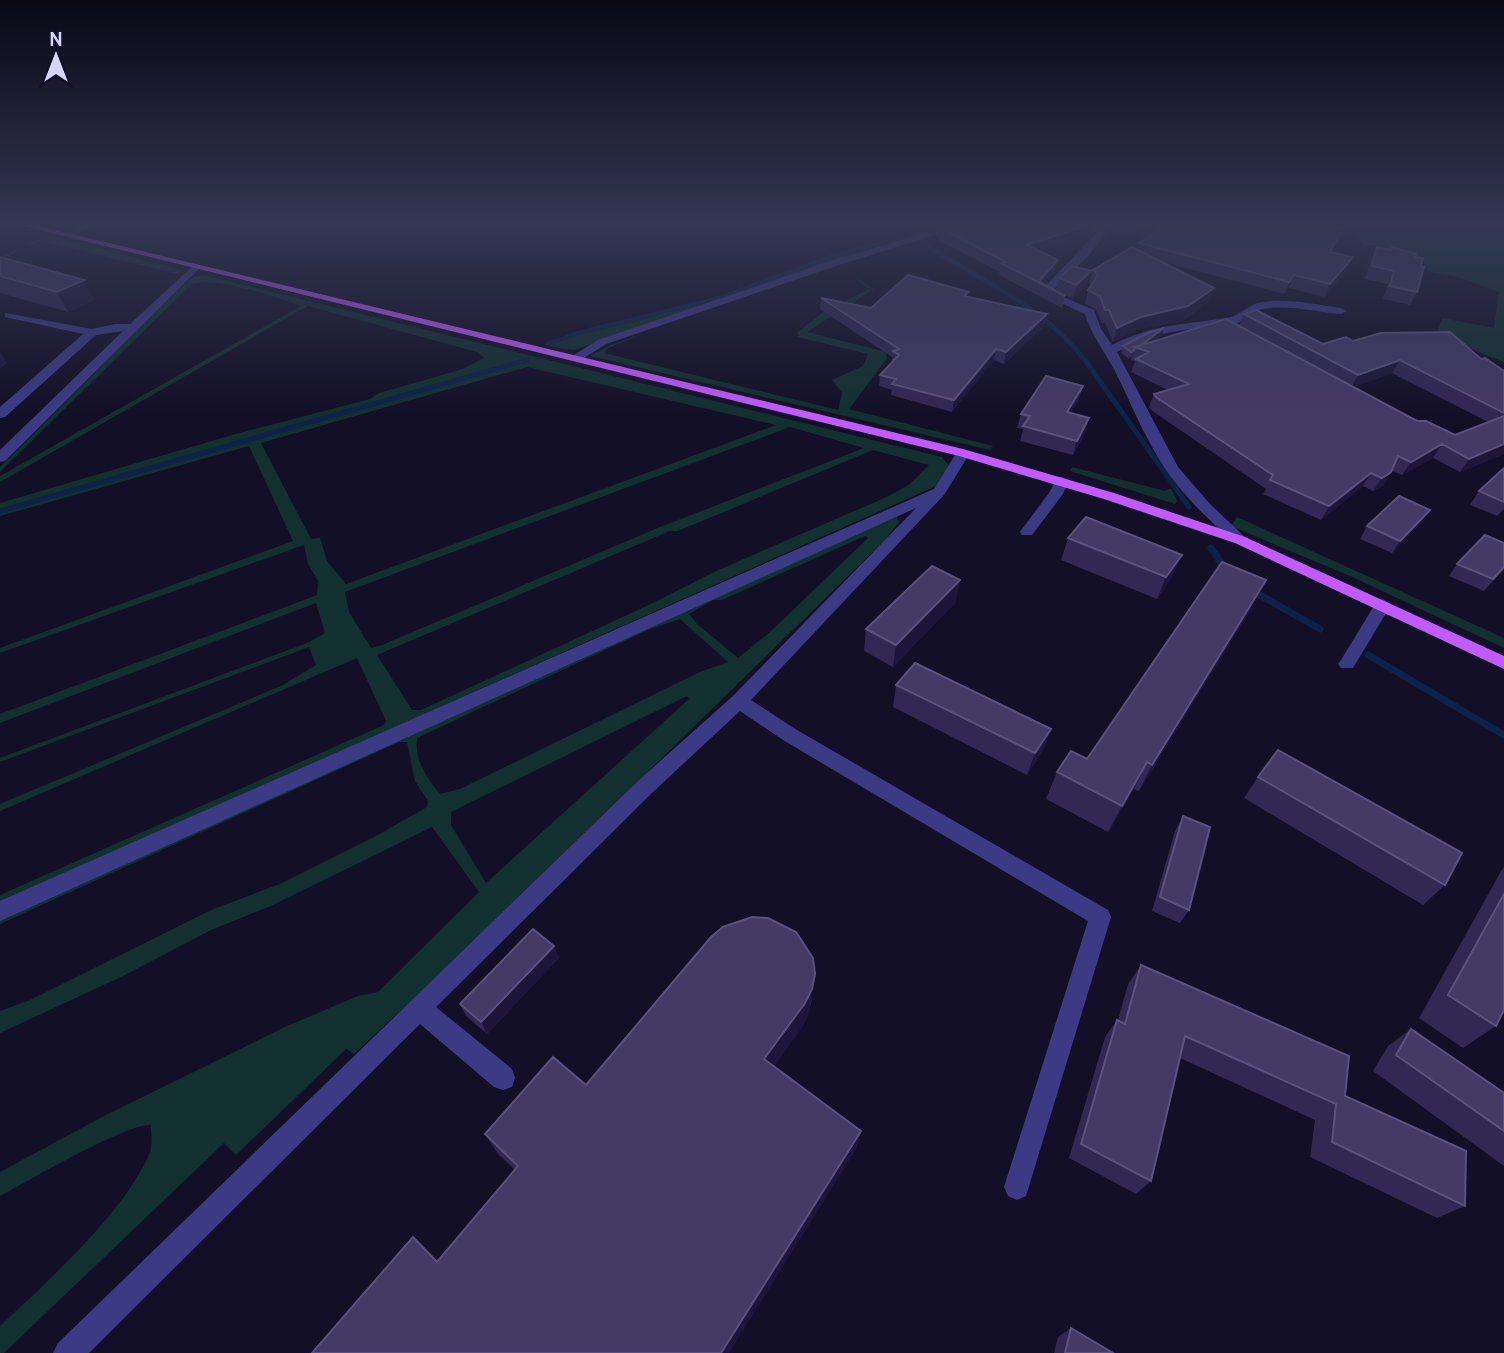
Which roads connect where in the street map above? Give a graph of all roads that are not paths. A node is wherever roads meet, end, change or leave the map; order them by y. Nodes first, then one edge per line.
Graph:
1 (174, 288) edge
2 (283, 288) edge
3 (761, 288) edge
4 (1049, 288) edge
5 (1341, 311) dead end
6 (9, 315) dead end
7 (1219, 323) junction
8 (134, 328) junction
9 (92, 332) junction
10 (1244, 336) edge
11 (1110, 351) junction
12 (575, 358) junction
13 (0, 414) edge
14 (963, 453) junction
15 (0, 458) edge
16 (1062, 481) junction
17 (939, 492) junction
18 (1027, 532) dead end
19 (1240, 540) junction
20 (1383, 605) junction
21 (1504, 663) edge
22 (1347, 664) dead end
23 (739, 701) junction
24 (0, 911) edge
25 (420, 1009) junction
26 (503, 1078) dead end
27 (1017, 1187) dead end
28 (68, 1353) edge

1 - 8 street
2 - 12 main road
3 - 12 street
4 - 11 street
5 - 7 street
6 - 9 street
7 - 10 street
7 - 11 street
8 - 9 street
8 - 15 street
9 - 13 street
11 - 19 street
12 - 14 main road
14 - 16 main road
14 - 17 street
16 - 18 street
16 - 19 main road
17 - 23 street
17 - 24 street
19 - 20 main road
20 - 21 main road
20 - 22 street
23 - 25 street
23 - 27 street
25 - 26 street
25 - 28 street

